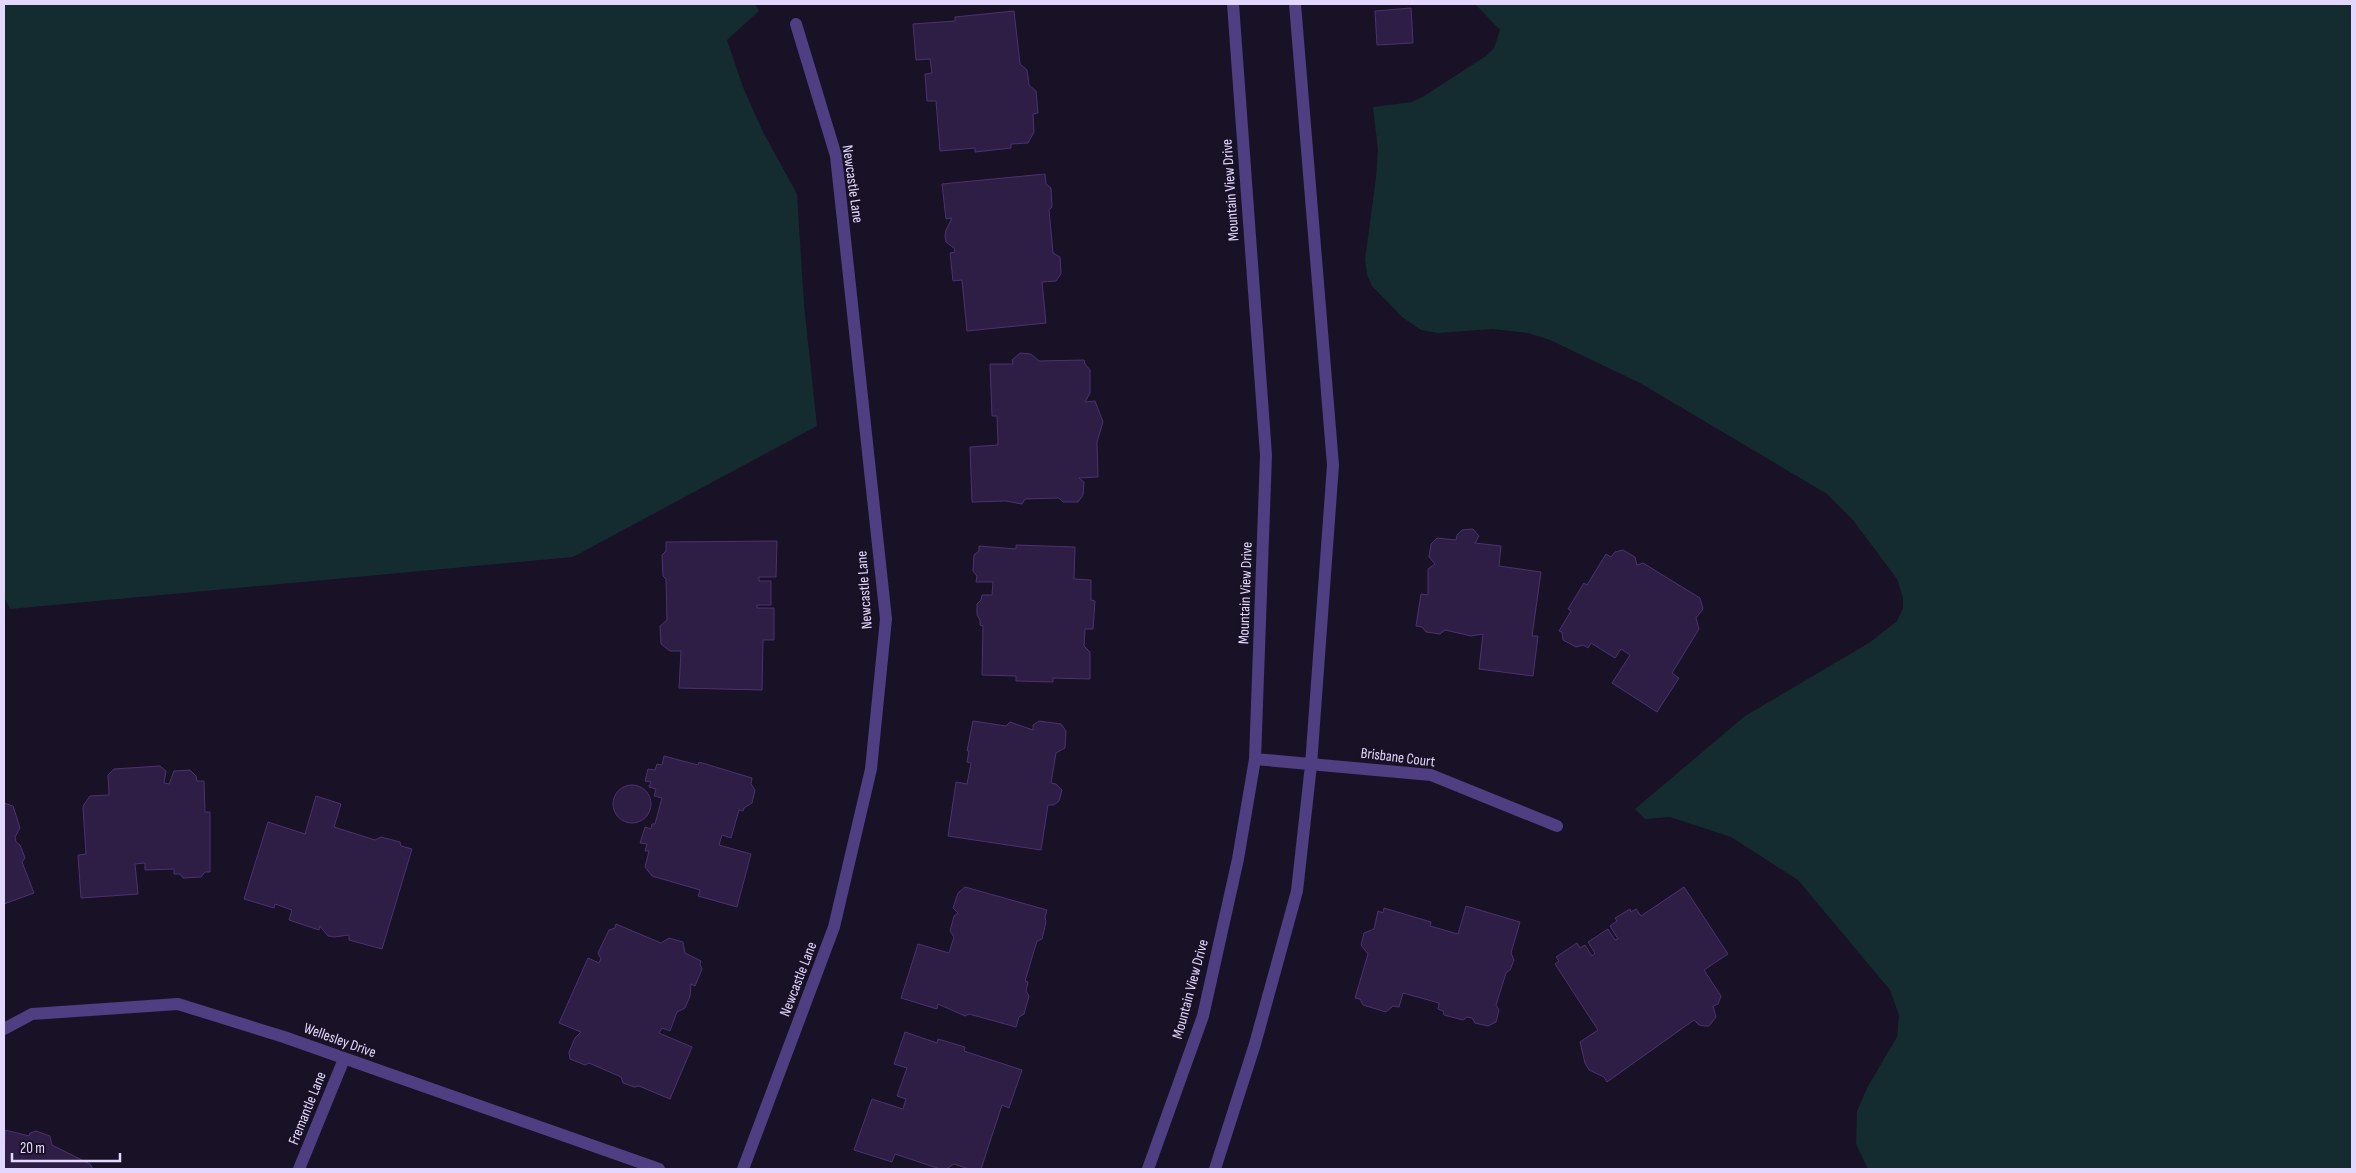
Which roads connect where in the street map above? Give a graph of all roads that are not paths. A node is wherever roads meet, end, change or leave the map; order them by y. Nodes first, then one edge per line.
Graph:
1 (1233, 4) edge
2 (1295, 4) edge
3 (796, 24) dead end
4 (1255, 759) junction
5 (1311, 764) junction
6 (1557, 826) dead end
7 (4, 1029) edge
8 (344, 1059) junction
9 (299, 1169) edge
10 (659, 1169) edge
11 (744, 1169) edge
12 (1148, 1169) edge
13 (1215, 1169) edge

1 - 4 street, Mountain View Drive
2 - 5 street
3 - 11 street, Newcastle Lane
4 - 5 street, Brisbane Court
4 - 12 street, Mountain View Drive
5 - 6 street, Brisbane Court
5 - 13 street
7 - 8 street, Wellesley Drive
8 - 9 street, Fremantle Lane
8 - 10 street, Wellesley Drive

